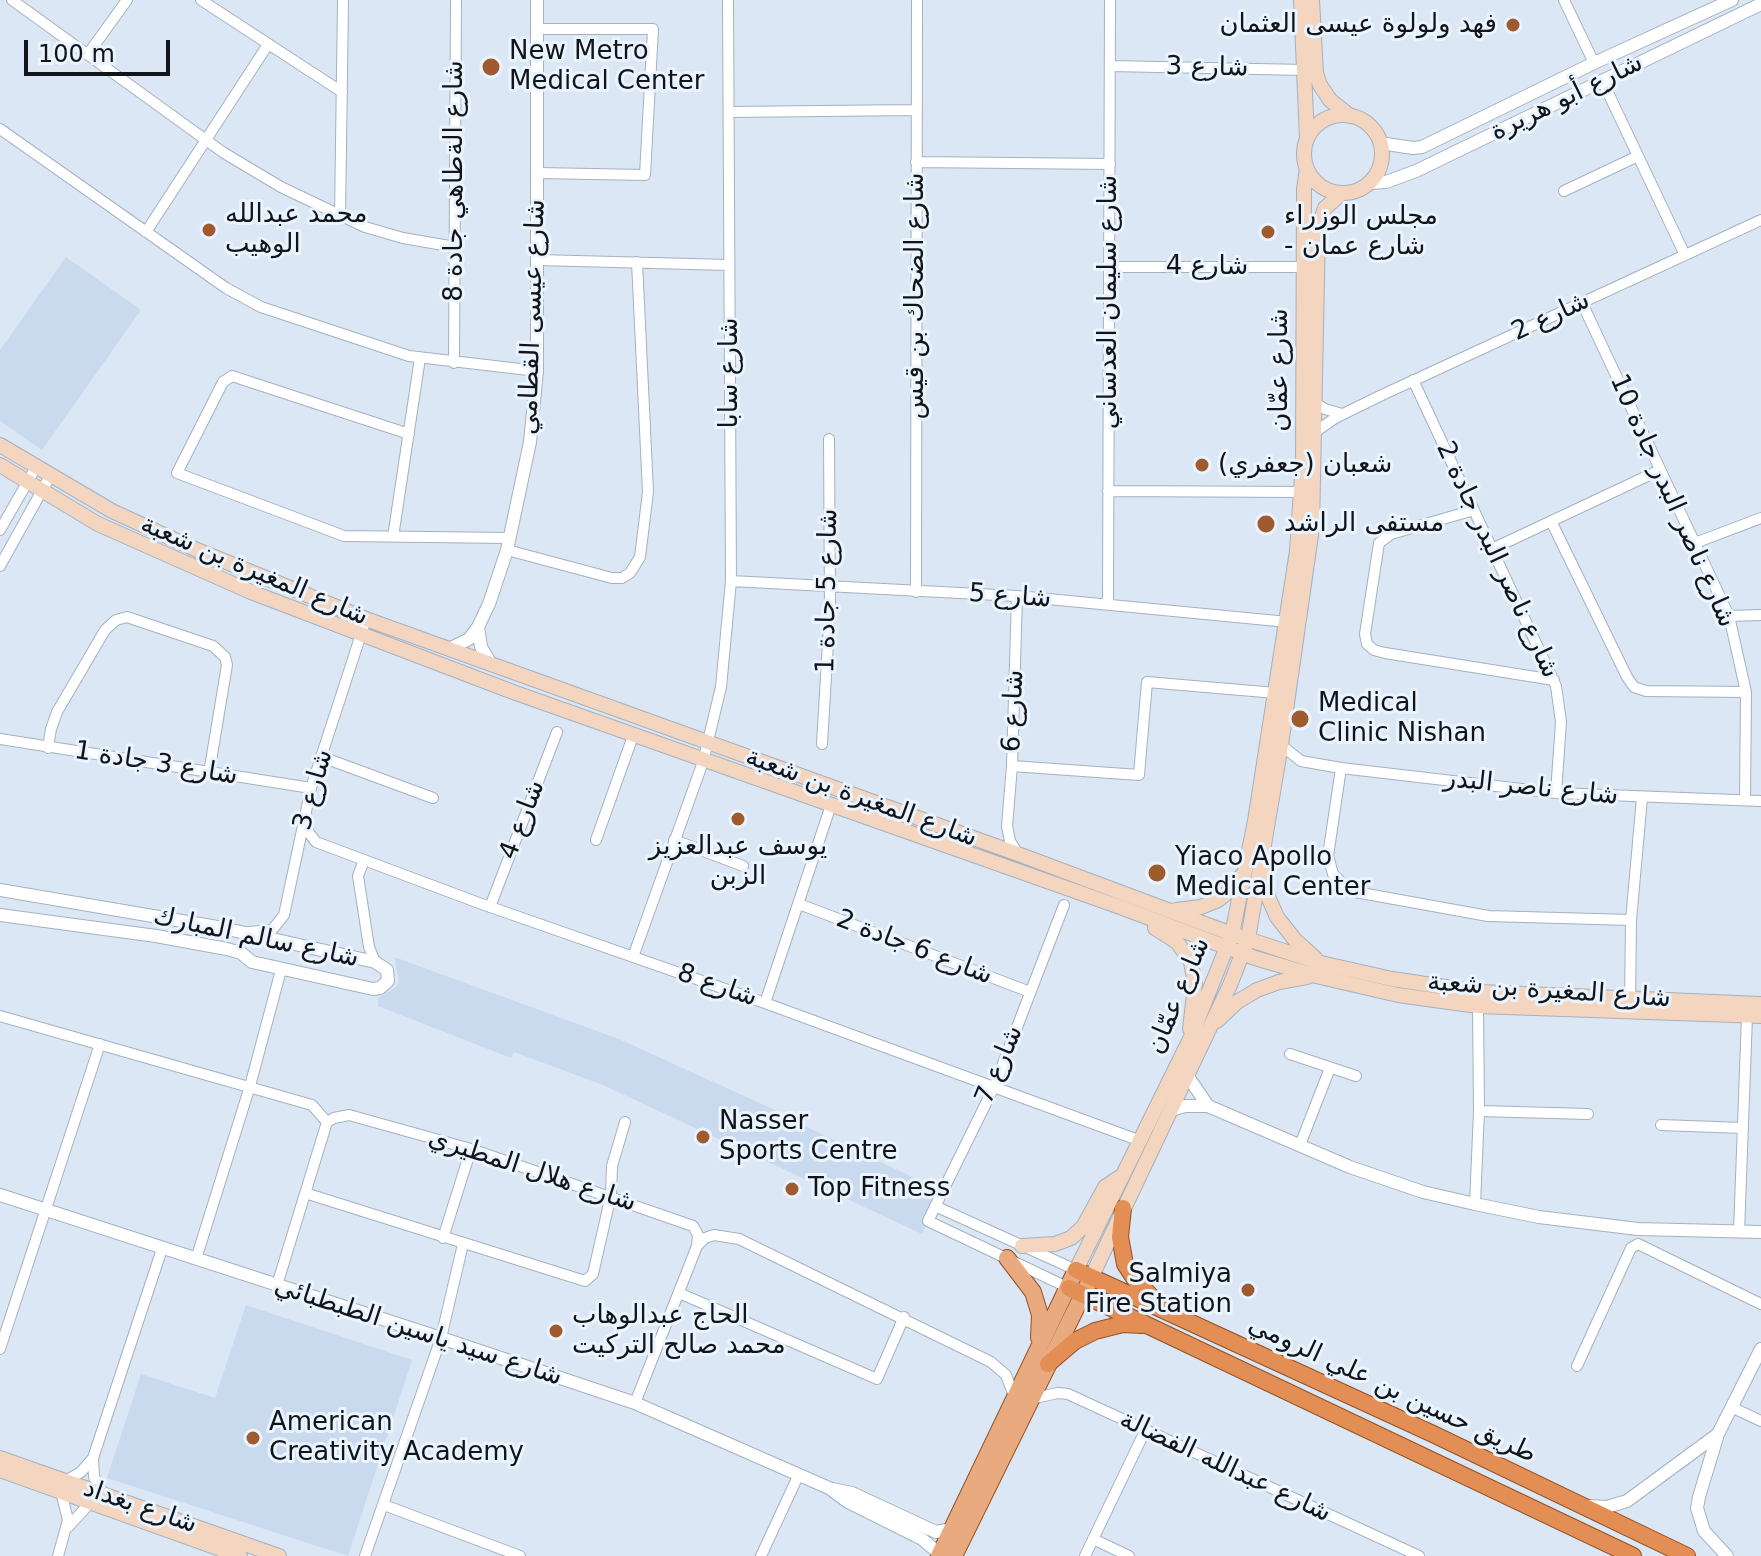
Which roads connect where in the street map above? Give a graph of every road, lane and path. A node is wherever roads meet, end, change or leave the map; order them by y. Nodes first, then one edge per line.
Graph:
1 (12, 0) edge
2 (127, 0) edge
3 (201, 0) edge
4 (343, 0) edge
5 (456, 0) edge
6 (537, 0) edge
7 (728, 0) edge
8 (917, 0) edge
9 (1110, 0) edge
10 (1301, 0) edge
11 (1312, 0) edge
12 (1564, 0) edge
13 (1732, 0) edge
14 (1761, 4) edge
15 (537, 29) junction
16 (267, 46) junction
17 (88, 54) junction
18 (1594, 63) junction
19 (1110, 66) junction
20 (1305, 70) junction
21 (1602, 80) junction
22 (342, 92) junction
23 (916, 110) junction
24 (729, 112) junction
25 (1350, 116) junction
26 (0, 129) edge
27 (1307, 139) junction
28 (206, 140) junction
29 (1380, 143) junction
30 (1638, 156) junction
31 (916, 162) junction
32 (1110, 164) junction
33 (1307, 168) junction
34 (538, 173) junction
35 (1370, 183) junction
36 (1564, 191) dead end
37 (1342, 193) junction
38 (340, 217) junction
39 (1759, 221) edge
40 (146, 232) junction
41 (1761, 233) edge
42 (455, 247) junction
43 (1685, 255) junction
44 (538, 260) junction
45 (637, 262) junction
46 (729, 265) junction
47 (1109, 267) junction
48 (1304, 267) junction
49 (1582, 303) junction
50 (420, 358) junction
51 (454, 363) junction
52 (537, 371) junction
53 (1413, 380) junction
54 (1315, 403) junction
55 (1342, 414) junction
56 (1314, 433) junction
57 (409, 434) junction
58 (829, 439) dead end
59 (0, 445) edge
60 (0, 465) edge
61 (36, 467) junction
62 (1660, 470) junction
63 (50, 476) junction
64 (26, 481) junction
65 (41, 491) junction
66 (1108, 491) junction
67 (1302, 492) junction
68 (1474, 510) junction
69 (1761, 518) edge
70 (1551, 521) junction
71 (0, 530) edge
72 (393, 537) junction
73 (1695, 543) junction
74 (508, 544) junction
75 (1492, 549) junction
76 (0, 566) edge
77 (731, 581) junction
78 (829, 587) junction
79 (916, 592) junction
80 (1017, 596) junction
81 (1108, 604) junction
82 (1761, 615) edge
83 (1729, 616) junction
84 (1288, 622) junction
85 (364, 627) junction
86 (478, 627) junction
87 (449, 649) junction
88 (492, 665) junction
89 (1554, 680) junction
90 (1746, 692) junction
91 (1276, 693) junction
92 (557, 732) dead end
93 (633, 736) junction
94 (0, 739) edge
95 (709, 744) junction
96 (822, 744) dead end
97 (1281, 745) junction
98 (48, 748) junction
99 (322, 757) junction
100 (1301, 761) junction
101 (703, 762) junction
102 (1012, 766) junction
103 (1341, 768) junction
104 (1277, 772) junction
105 (209, 773) junction
106 (311, 788) junction
107 (1556, 793) junction
108 (433, 798) dead end
109 (1642, 798) junction
110 (1745, 800) junction
111 (1761, 801) edge
112 (831, 805) junction
113 (303, 825) junction
114 (1007, 826) junction
115 (596, 840) dead end
116 (674, 840) junction
117 (980, 841) junction
118 (1018, 854) junction
119 (364, 860) junction
120 (743, 866) dead end
121 (1261, 866) junction
122 (1245, 871) junction
123 (0, 890) edge
124 (799, 904) junction
125 (1064, 905) dead end
126 (490, 907) junction
127 (1120, 907) junction
128 (1172, 910) junction
129 (0, 915) edge
130 (1631, 920) junction
131 (242, 932) junction
132 (1248, 939) junction
133 (1234, 945) junction
134 (633, 957) junction
135 (375, 962) junction
136 (281, 970) junction
137 (1319, 970) junction
138 (1030, 992) junction
139 (765, 1003) junction
140 (1630, 1004) junction
141 (1761, 1004) edge
142 (1478, 1006) junction
143 (0, 1016) edge
144 (1754, 1016) edge
145 (1208, 1030) junction
146 (1190, 1039) junction
147 (100, 1044) junction
148 (1290, 1054) dead end
149 (1330, 1068) junction
150 (1187, 1075) junction
151 (1356, 1076) dead end
152 (250, 1086) junction
153 (994, 1087) junction
154 (1208, 1106) junction
155 (1171, 1110) junction
156 (1479, 1111) junction
157 (1588, 1114) dead end
158 (327, 1122) junction
159 (625, 1122) dead end
160 (1661, 1125) dead end
161 (1743, 1128) junction
162 (1138, 1140) junction
163 (1300, 1145) junction
164 (471, 1149) junction
165 (1121, 1177) junction
166 (305, 1193) junction
167 (0, 1195) edge
168 (611, 1195) junction
169 (1475, 1204) junction
170 (935, 1206) junction
171 (1123, 1208) junction
172 (47, 1209) junction
173 (1638, 1229) junction
174 (1739, 1232) junction
175 (1761, 1232) edge
176 (1002, 1236) junction
177 (443, 1238) junction
178 (463, 1244) junction
179 (1638, 1244) junction
180 (697, 1246) junction
181 (1022, 1246) junction
182 (162, 1249) junction
183 (1002, 1256) junction
184 (196, 1259) junction
185 (1083, 1274) junction
186 (277, 1285) junction
187 (1076, 1291) junction
188 (679, 1293) junction
189 (1761, 1304) edge
190 (1170, 1314) junction
191 (904, 1317) junction
192 (1149, 1326) junction
193 (3, 1331) edge
194 (441, 1338) junction
195 (0, 1349) edge
196 (1247, 1349) junction
197 (1761, 1349) edge
198 (1042, 1358) junction
199 (1577, 1366) dead end
200 (1238, 1368) junction
201 (1022, 1398) junction
202 (635, 1403) junction
203 (1731, 1407) junction
204 (1761, 1421) edge
205 (1145, 1431) junction
206 (1718, 1434) junction
207 (1380, 1435) junction
208 (0, 1458) edge
209 (93, 1458) junction
210 (0, 1470) edge
211 (799, 1474) junction
212 (63, 1486) junction
213 (829, 1488) junction
214 (1547, 1489) junction
215 (103, 1494) junction
216 (90, 1503) junction
217 (384, 1505) junction
218 (1579, 1505) junction
219 (1562, 1522) junction
220 (67, 1529) junction
221 (952, 1529) junction
222 (1093, 1539) junction
223 (1393, 1551) edge
224 (219, 1552) edge
225 (58, 1556) edge
226 (240, 1556) edge
227 (279, 1556) edge
228 (365, 1556) edge
229 (520, 1556) edge
230 (761, 1556) edge
231 (939, 1556) edge
232 (954, 1556) edge
233 (1085, 1556) edge
234 (1129, 1556) edge
235 (1419, 1556) edge
236 (1633, 1556) edge
237 (1668, 1556) edge
238 (1687, 1556) edge
239 (1727, 1556) edge

1 - 17 street
2 - 17 street
3 - 16 street
4 - 22 street
5 - 42 street, شارع الةطاهي جادة 8
6 - 15 street, شارع عيسى القطامي
7 - 24 street, شارع سابا
8 - 23 street, شارع الضحاك بن قيس
9 - 19 street, شارع سليمان العدساني
10 - 20 main road
11 - 25 main road
12 - 18 street
13 - 18 street, شارع أبو هريرة
14 - 21 street, شارع أبو هريرة
15 - 34 street, شارع عيسى القطامي
15 - 34 street
16 - 22 street
16 - 28 street
17 - 28 street
18 - 29 street, شارع أبو هريرة
19 - 20 street, شارع 3
19 - 32 street, شارع سليمان العدساني
20 - 27 main road
21 - 30 street
21 - 35 street, شارع أبو هريرة
22 - 38 street
23 - 24 street
23 - 31 street, شارع الضحاك بن قيس
24 - 46 street, شارع سابا
25 - 27 main road
25 - 29 main road
26 - 40 street
27 - 33 main road
28 - 38 street
28 - 40 street
29 - 35 main road
30 - 36 street
30 - 43 street
31 - 32 street
31 - 79 street, شارع الضحاك بن قيس
32 - 47 street, شارع سليمان العدساني
33 - 37 main road
33 - 48 main road, شارع عمّان
34 - 44 street, شارع عيسى القطامي
35 - 37 main road
37 - 54 main road, شارع عمّان
38 - 42 street
39 - 41 street
39 - 43 street, شارع 2
40 - 50 street
42 - 51 street, شارع الةطاهي جادة 8
43 - 49 street, شارع 2
44 - 45 street
44 - 52 street, شارع عيسى القطامي
45 - 46 street
45 - 74 street
46 - 77 street, شارع سابا
47 - 48 street, شارع 4
47 - 66 street, شارع سليمان العدساني
48 - 67 main road, شارع عمّان
49 - 53 street, شارع 2
49 - 62 street, شارع ناصر البدر جادة 10
50 - 51 street
50 - 57 street
51 - 52 street
52 - 74 street, شارع عيسى القطامي
53 - 55 street, شارع 2
53 - 68 street, شارع ناصر البدر جادة 2
54 - 55 street
54 - 56 main road, شارع عمّان
55 - 56 street, شارع 2
56 - 97 main road, شارع عمّان
57 - 72 street
57 - 72 street
58 - 78 street, شارع 5 جادة 1
59 - 61 main road, شارع المغيرة بن شعبة
60 - 64 main road, شارع المغيرة بن شعبة
61 - 63 main road, شارع المغيرة بن شعبة
61 - 64 street
62 - 70 street
62 - 73 street, شارع ناصر البدر جادة 10
63 - 65 street
63 - 85 main road, شارع المغيرة بن شعبة
64 - 65 main road, شارع المغيرة بن شعبة
64 - 71 street
65 - 76 street
65 - 85 main road, شارع المغيرة بن شعبة
66 - 67 street
66 - 81 street, شارع سليمان العدساني
67 - 84 main road, شارع عمّان
68 - 75 street, شارع ناصر البدر جادة 2
68 - 89 street
69 - 73 street
70 - 75 street
70 - 90 street
72 - 74 street
73 - 83 street, شارع ناصر البدر جادة 10
74 - 86 street, شارع عيسى القطامي
75 - 89 street, شارع ناصر البدر جادة 2
77 - 78 street, شارع 5
77 - 95 street, شارع سابا
78 - 79 street, شارع 5
78 - 96 street, شارع 5 جادة 1
79 - 80 street, شارع 5
80 - 81 street, شارع 5
80 - 102 street, شارع 6
81 - 84 street, شارع 5
82 - 83 street
83 - 90 street, شارع ناصر البدر جادة 10
84 - 91 main road, شارع عمّان
85 - 87 main road, شارع المغيرة بن شعبة
85 - 93 main road, شارع المغيرة بن شعبة
85 - 99 street, شارع 3
86 - 87 street
86 - 88 street
87 - 88 main road, شارع المغيرة بن شعبة
88 - 95 main road, شارع المغيرة بن شعبة
89 - 107 street, شارع ناصر البدر جادة 2
90 - 110 street, شارع ناصر البدر جادة 10
91 - 102 street
91 - 122 main road, شارع عمّان
92 - 126 street, شارع 4
93 - 101 main road, شارع المغيرة بن شعبة
93 - 115 street
94 - 98 street, شارع 3 جادة 1
95 - 101 street
95 - 117 main road, شارع المغيرة بن شعبة
97 - 100 street, شارع ناصر البدر
97 - 104 main road, شارع عمّان
98 - 105 street, شارع 3 جادة 1
98 - 105 street
99 - 106 street, شارع 3
99 - 108 street
100 - 103 street, شارع ناصر البدر
100 - 104 street
101 - 112 main road, شارع المغيرة بن شعبة
101 - 116 street
102 - 114 street, شارع 6
103 - 107 street, شارع ناصر البدر
103 - 130 street
104 - 121 main road, شارع عمّان
105 - 106 street, شارع 3 جادة 1
106 - 113 street, شارع 3
107 - 109 street, شارع ناصر البدر
109 - 110 street, شارع ناصر البدر
109 - 130 street
110 - 111 street, شارع ناصر البدر
112 - 124 street
112 - 127 main road, شارع المغيرة بن شعبة
113 - 119 street, شارع 8
113 - 131 street, شارع 3
114 - 117 street
114 - 118 street, شارع 6
116 - 120 street
116 - 134 street
117 - 118 main road, شارع المغيرة بن شعبة
118 - 128 main road, شارع المغيرة بن شعبة
119 - 126 street, شارع 8
119 - 135 street
121 - 132 main road, شارع عمّان
121 - 137 main road
122 - 128 main road
122 - 133 main road, شارع عمّان
123 - 131 street, شارع سالم المبارك
124 - 138 street, شارع 6 جادة 2
124 - 139 street
125 - 138 street, شارع 7
126 - 134 street, شارع 8
127 - 133 main road, شارع المغيرة بن شعبة
127 - 146 main road
128 - 133 main road, شارع المغيرة بن شعبة
129 - 136 street, شارع سالم المبارك
130 - 140 street
131 - 135 street, شارع سالم المبارك
132 - 133 main road, شارع المغيرة بن شعبة
132 - 137 main road, شارع المغيرة بن شعبة
133 - 137 main road, شارع المغيرة بن شعبة
133 - 145 main road, شارع عمّان
133 - 146 main road, شارع عمّان
134 - 139 street, شارع 8
135 - 136 street, شارع سالم المبارك
136 - 152 street
137 - 140 main road, شارع المغيرة بن شعبة
137 - 142 main road, شارع المغيرة بن شعبة
137 - 145 main road
138 - 153 street, شارع 7
139 - 153 street, شارع 8
140 - 141 main road, شارع المغيرة بن شعبة
140 - 142 main road, شارع المغيرة بن شعبة
140 - 144 main road, شارع المغيرة بن شعبة
142 - 156 street
143 - 147 street
144 - 161 street
145 - 150 main road, شارع عمّان
146 - 162 main road, شارع عمّان
147 - 152 street
147 - 172 street
148 - 149 street
149 - 151 street
149 - 163 street
150 - 154 street
150 - 155 main road, شارع عمّان
152 - 158 street
152 - 184 street
153 - 162 street, شارع 8
153 - 170 street, شارع 7
154 - 155 street
154 - 163 street
155 - 171 main road, شارع عمّان
156 - 157 street
156 - 169 street
158 - 164 street, شارع هلال المطيري
158 - 166 street
159 - 168 street
160 - 161 street
161 - 174 street
162 - 165 main road, شارع عمّان
163 - 169 street
164 - 168 street, شارع هلال المطيري
164 - 177 street
165 - 181 main road
165 - 185 main road, شارع عمّان
166 - 177 street
166 - 186 street
167 - 172 street, شارع سيد ياسين الطبطبائي
168 - 178 street
168 - 180 street, شارع هلال المطيري
169 - 173 street
170 - 176 street
170 - 183 street, شارع 7
171 - 185 main road, شارع عمّان
171 - 190 highway
172 - 182 street, شارع سيد ياسين الطبطبائي
172 - 193 street
173 - 174 street
173 - 179 street
174 - 175 street
176 - 181 street
176 - 183 street
177 - 178 street
178 - 194 street
179 - 189 street
179 - 199 street
180 - 188 street
180 - 191 street
181 - 185 street
182 - 184 street, شارع سيد ياسين الطبطبائي
182 - 209 street
183 - 187 street
183 - 198 main road
184 - 186 street, شارع سيد ياسين الطبطبائي
185 - 187 main road, شارع عمّان
185 - 190 highway, طريق حسين بن علي الرومي
186 - 194 street, شارع سيد ياسين الطبطبائي
187 - 192 highway, طريق حسين بن علي الرومي
187 - 198 main road, شارع عمّان
188 - 191 street
188 - 202 street
190 - 196 highway, طريق حسين بن علي الرومي
191 - 201 street
192 - 198 highway
192 - 200 highway, طريق حسين بن علي الرومي
193 - 195 street
194 - 202 street, شارع سيد ياسين الطبطبائي
194 - 217 street
196 - 200 highway
196 - 214 highway, طريق حسين بن علي الرومي
197 - 203 street
198 - 201 main road, شارع عمّان
200 - 207 highway, طريق حسين بن علي الرومي
201 - 205 street, شارع عبدالله الفضالة
201 - 221 main road, شارع عمّان
201 - 232 main road, شارع عمّان
202 - 211 street, شارع سيد ياسين الطبطبائي
203 - 204 street
203 - 206 street
205 - 222 street
205 - 223 street, شارع عبدالله الفضالة
206 - 218 street
206 - 239 street
207 - 214 highway
207 - 219 highway, طريق حسين بن علي الرومي
208 - 212 main road, شارع بغداد
209 - 212 street
209 - 215 street
210 - 212 main road, شارع بغداد
211 - 213 street, شارع سيد ياسين الطبطبائي
211 - 230 street
212 - 215 main road, شارع بغداد
212 - 216 main road, شارع بغداد
212 - 220 street
213 - 221 street, شارع سيد ياسين الطبطبائي
213 - 231 street, شارع سيد ياسين الطبطبائي
214 - 218 highway, طريق حسين بن علي الرومي
215 - 227 main road, شارع بغداد
216 - 220 street
216 - 224 main road, شارع بغداد
217 - 228 street
217 - 229 street
218 - 238 highway, طريق حسين بن علي الرومي
219 - 236 highway, طريق حسين بن علي الرومي
219 - 237 highway
220 - 225 street
221 - 231 main road, شارع عمّان
222 - 233 street
222 - 234 street
223 - 235 street, شارع عبدالله الفضالة
224 - 226 main road, شارع بغداد

